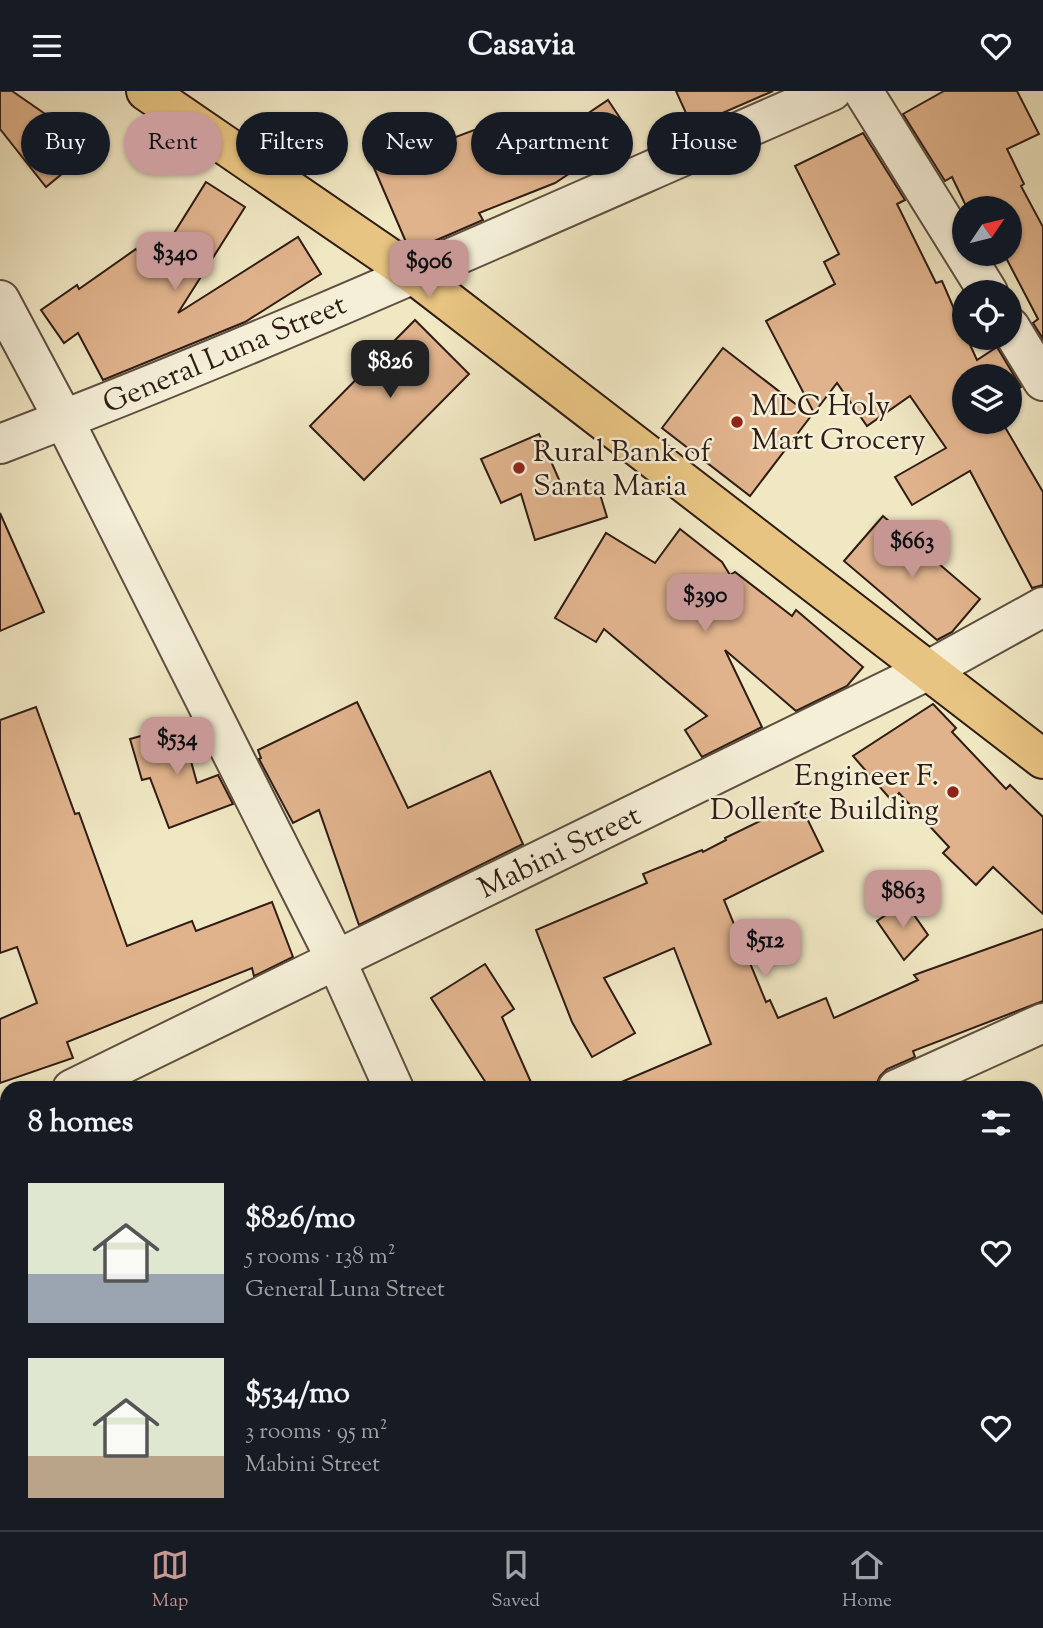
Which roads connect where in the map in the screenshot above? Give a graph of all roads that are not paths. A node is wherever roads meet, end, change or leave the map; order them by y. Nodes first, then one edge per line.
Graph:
1 (146, 91) edge
2 (832, 91) edge
3 (863, 91) edge
4 (413, 274) junction
5 (981, 280) edge
6 (0, 300) edge
7 (1022, 347) edge
8 (1043, 381) edge
9 (64, 420) junction
10 (0, 444) edge
11 (1043, 607) edge
12 (927, 671) junction
13 (1043, 759) edge
14 (336, 960) junction
15 (1043, 1023) edge
16 (88, 1081) edge
17 (390, 1081) edge
18 (915, 1081) edge

1 - 4 main road
2 - 4 street, General Luna Street
3 - 5 street
4 - 9 street, General Luna Street
4 - 12 main road
6 - 9 street
7 - 8 street
9 - 10 street, General Luna Street
9 - 14 street
11 - 12 street, Mabini Street
12 - 13 main road
12 - 14 street, Mabini Street
14 - 16 street, Mabini Street
14 - 17 street
15 - 18 street

